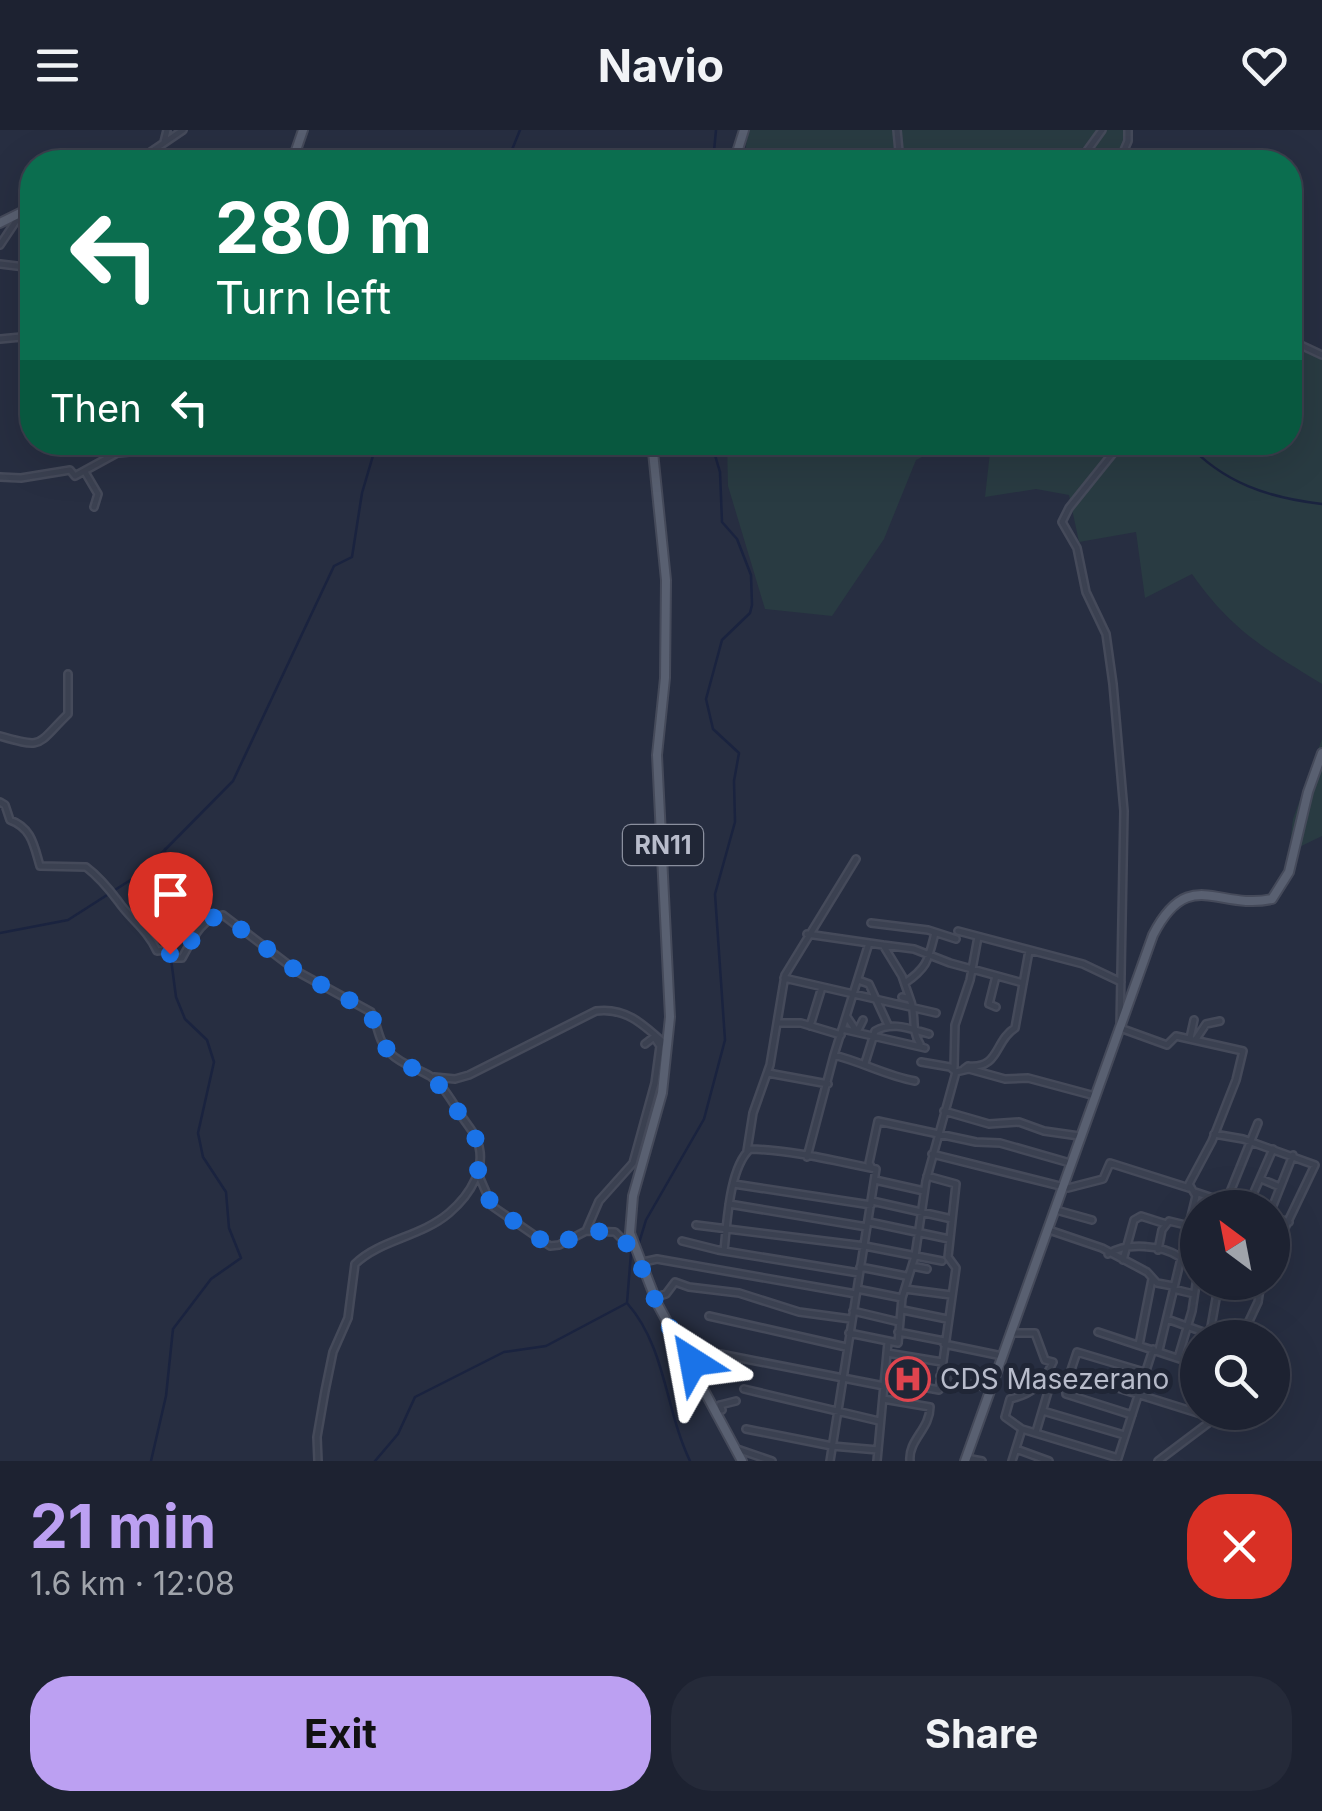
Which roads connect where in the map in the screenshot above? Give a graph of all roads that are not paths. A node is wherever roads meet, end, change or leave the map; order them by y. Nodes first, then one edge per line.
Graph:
1 (168, 130) edge
2 (183, 130) edge
3 (163, 144) junction
4 (154, 150) edge
5 (20, 215) edge
6 (0, 245) edge
7 (114, 455) edge
8 (653, 455) edge
9 (1112, 455) edge
10 (86, 469) junction
11 (0, 477) edge
12 (94, 507) dead end
13 (68, 674) dead end
14 (0, 736) edge
15 (1322, 753) edge
16 (0, 802) edge
17 (856, 859) dead end
18 (872, 923) dead end
19 (958, 931) dead end
20 (935, 932) junction
21 (807, 934) junction
22 (978, 937) junction
23 (956, 940) dead end
24 (869, 943) junction
25 (884, 945) junction
26 (1029, 951) junction
27 (930, 954) junction
28 (972, 968) junction
29 (996, 975) junction
30 (784, 978) junction
31 (858, 980) junction
32 (1121, 982) junction
33 (905, 983) junction
34 (1023, 983) junction
35 (822, 987) junction
36 (854, 993) junction
37 (902, 997) dead end
38 (873, 998) junction
39 (910, 999) junction
40 (882, 1000) junction
41 (996, 1007) dead end
42 (914, 1008) junction
43 (936, 1013) dead end
44 (881, 1014) junction
45 (848, 1018) junction
46 (863, 1020) dead end
47 (1194, 1020) dead end
48 (1220, 1021) dead end
49 (777, 1023) junction
50 (809, 1025) junction
51 (888, 1025) junction
52 (1120, 1028) junction
53 (913, 1030) junction
54 (842, 1032) junction
55 (856, 1032) junction
56 (805, 1033) dead end
57 (874, 1033) junction
58 (930, 1034) dead end
59 (1193, 1039) junction
60 (644, 1044) dead end
61 (668, 1046) junction
62 (834, 1055) junction
63 (921, 1062) dead end
64 (865, 1063) junction
65 (964, 1069) junction
66 (955, 1070) junction
67 (768, 1073) junction
68 (431, 1077) junction
69 (915, 1081) dead end
70 (828, 1084) junction
71 (1094, 1096) junction
72 (944, 1112) junction
73 (1258, 1123) dead end
74 (937, 1133) junction
75 (1214, 1134) junction
76 (1079, 1136) junction
77 (1251, 1142) junction
78 (1273, 1149) junction
79 (747, 1151) junction
80 (932, 1154) junction
81 (1293, 1155) junction
82 (807, 1156) junction
83 (1070, 1163) junction
84 (872, 1168) junction
85 (478, 1173) junction
86 (927, 1176) junction
87 (1261, 1179) junction
88 (875, 1180) junction
89 (734, 1184) junction
90 (1061, 1187) junction
91 (1280, 1187) junction
92 (924, 1190) junction
93 (1192, 1190) joint
94 (1231, 1190) edge
95 (1255, 1190) edge
96 (1279, 1190) edge
97 (871, 1203) junction
98 (729, 1204) junction
99 (1054, 1209) junction
100 (922, 1212) junction
101 (952, 1219) junction
102 (1092, 1220) dead end
103 (1290, 1220) edge
104 (1180, 1223) edge
105 (1166, 1224) junction
106 (696, 1225) dead end
107 (868, 1225) junction
108 (1046, 1229) junction
109 (726, 1230) junction
110 (586, 1231) junction
111 (918, 1234) junction
112 (949, 1239) junction
113 (682, 1241) dead end
114 (865, 1246) junction
115 (1128, 1246) junction
116 (634, 1248) junction
117 (1158, 1250) junction
118 (724, 1252) junction
119 (1108, 1254) junction
120 (915, 1256) junction
121 (1180, 1257) joint
122 (1124, 1260) junction
123 (942, 1261) dead end
124 (640, 1264) junction
125 (912, 1266) junction
126 (928, 1269) dead end
127 (860, 1270) junction
128 (907, 1276) junction
129 (1152, 1279) junction
130 (1173, 1288) junction
131 (905, 1289) junction
132 (1180, 1290) edge
133 (856, 1292) junction
134 (952, 1295) junction
135 (654, 1298) junction
136 (902, 1298) junction
137 (903, 1310) junction
138 (853, 1311) junction
139 (709, 1316) dead end
140 (851, 1319) junction
141 (948, 1319) junction
142 (1167, 1319) junction
143 (899, 1322) junction
144 (1180, 1323) edge
145 (898, 1332) junction
146 (1098, 1332) dead end
147 (849, 1333) junction
148 (1009, 1334) junction
149 (888, 1342) junction
150 (944, 1342) junction
151 (1140, 1345) junction
152 (846, 1347) junction
153 (1156, 1350) junction
154 (1180, 1352) edge
155 (888, 1353) junction
156 (1002, 1356) junction
157 (1178, 1358) joint
158 (688, 1362) junction
159 (942, 1362) junction
160 (1145, 1372) junction
161 (1070, 1373) junction
162 (940, 1376) junction
163 (843, 1380) junction
164 (885, 1383) junction
165 (1066, 1388) junction
166 (744, 1389) dead end
167 (991, 1389) junction
168 (1138, 1394) junction
169 (716, 1396) dead end
170 (883, 1399) junction
171 (736, 1401) dead end
172 (1180, 1407) edge
173 (718, 1408) junction
174 (1043, 1411) junction
175 (839, 1413) junction
176 (1132, 1416) junction
177 (880, 1421) junction
178 (746, 1429) dead end
179 (1022, 1429) junction
180 (1198, 1430) edge
181 (1036, 1432) junction
182 (1124, 1435) junction
183 (832, 1446) junction
184 (878, 1450) junction
185 (1016, 1450) junction
186 (737, 1457) edge
187 (965, 1460) edge
188 (1118, 1460) edge
189 (318, 1461) edge
190 (772, 1461) edge
191 (830, 1461) edge
192 (877, 1461) edge
193 (910, 1461) edge
194 (982, 1461) edge
195 (1012, 1461) edge
196 (1049, 1461) edge
197 (1158, 1461) edge

1 - 3 street
2 - 3 street
3 - 4 street
5 - 6 street
7 - 10 street
8 - 61 main road, RN11
9 - 32 street
10 - 11 street
10 - 12 street
13 - 14 street
15 - 52 main road
16 - 68 street
17 - 21 street
18 - 20 street
19 - 22 street
20 - 23 street
20 - 27 street
21 - 24 street
21 - 30 street
22 - 26 street
22 - 28 street
24 - 25 street
24 - 31 street
25 - 27 street
25 - 33 street
26 - 32 street
26 - 34 street
27 - 28 street
27 - 33 street
28 - 29 street
28 - 66 street
29 - 34 street
29 - 41 street
30 - 35 street
30 - 49 street
31 - 36 street
31 - 38 street
32 - 52 street
33 - 39 street
34 - 65 street
35 - 36 street
35 - 50 street
36 - 38 street
36 - 45 street
37 - 39 street
38 - 40 street
38 - 44 street
39 - 42 street
40 - 42 street
40 - 44 street
42 - 43 street
42 - 53 street
44 - 51 street
44 - 57 street
45 - 54 street
45 - 55 street
46 - 55 street
47 - 59 street
48 - 59 street
49 - 50 street
49 - 67 street
50 - 54 street
50 - 56 street
51 - 53 street
51 - 57 street
52 - 59 street
52 - 71 main road
53 - 57 street
53 - 58 street
54 - 55 street
54 - 62 street
55 - 57 street
57 - 64 street
59 - 75 street
60 - 110 street
61 - 68 street
61 - 116 main road, RN11
62 - 64 street
62 - 70 street
63 - 66 street
64 - 69 street
65 - 66 street
65 - 71 street
66 - 72 street
67 - 70 street
67 - 79 street
68 - 85 street
70 - 82 street
71 - 76 main road
72 - 74 street
72 - 76 street
73 - 77 street
74 - 80 street
74 - 83 street
74 - 84 street
75 - 77 street
75 - 93 street
76 - 83 main road
77 - 78 street
77 - 94 street
78 - 81 street
78 - 87 street
79 - 82 street
79 - 89 street
80 - 86 street
80 - 90 street
81 - 91 street
81 - 103 street
82 - 84 street
83 - 90 main road
84 - 88 street
85 - 110 street
85 - 189 street
86 - 92 street
86 - 101 street
87 - 91 street
87 - 95 street
88 - 92 street
88 - 97 street
89 - 97 street
89 - 98 street
90 - 93 street
90 - 99 main road
91 - 96 street
92 - 100 street
97 - 100 street
97 - 107 street
98 - 107 street
98 - 109 street
99 - 102 street
99 - 108 main road
100 - 101 street
100 - 111 street
101 - 112 street
104 - 105 street
105 - 115 street
105 - 117 street
106 - 109 street
107 - 111 street
107 - 114 street
108 - 119 street
108 - 148 main road
109 - 114 street
109 - 118 street
110 - 116 street
111 - 112 street
111 - 120 street
112 - 134 street
113 - 118 street
114 - 120 street
114 - 127 street
115 - 117 street
115 - 119 street
115 - 122 street
116 - 124 main road, RN11
117 - 121 street
118 - 127 street
119 - 122 street
120 - 123 street
120 - 125 street
121 - 130 street
122 - 129 street
124 - 133 street
124 - 135 main road, RN11
125 - 126 street
125 - 128 street
127 - 128 street
127 - 133 street
128 - 131 street
129 - 130 street
129 - 151 street
130 - 132 street
130 - 142 street
131 - 134 street
131 - 136 street
133 - 136 street
133 - 138 street
134 - 141 street
135 - 140 street
135 - 158 main road, RN11
136 - 137 street
137 - 141 street
137 - 143 street
138 - 140 street
138 - 143 street
139 - 152 street
140 - 147 street
141 - 150 street
142 - 144 street
142 - 153 street
143 - 145 street
145 - 149 street
145 - 150 street
146 - 151 street
147 - 149 street
147 - 152 street
148 - 156 main road
148 - 179 street
149 - 155 street
150 - 156 street
150 - 159 street
151 - 153 street
152 - 163 street
153 - 157 street
153 - 160 street
154 - 157 street
155 - 159 street
155 - 164 street
156 - 167 main road
158 - 163 street
158 - 173 main road, RN11
159 - 162 street
160 - 161 street
160 - 168 street
161 - 165 street
161 - 168 street
162 - 164 street
162 - 167 street
163 - 164 street
163 - 175 street
164 - 170 street
165 - 174 street
165 - 176 street
166 - 175 street
167 - 187 main road
168 - 172 street
168 - 176 street
169 - 173 street
170 - 177 street
170 - 193 street
171 - 173 street
173 - 186 main road, RN11
174 - 181 street
174 - 182 street
175 - 177 street
175 - 183 street
176 - 182 street
177 - 184 street
178 - 183 street
179 - 181 street
179 - 185 street
180 - 197 street
181 - 188 street
182 - 188 street
183 - 184 street
183 - 191 street
184 - 192 street
185 - 195 street
185 - 196 street
186 - 190 street
187 - 194 street

